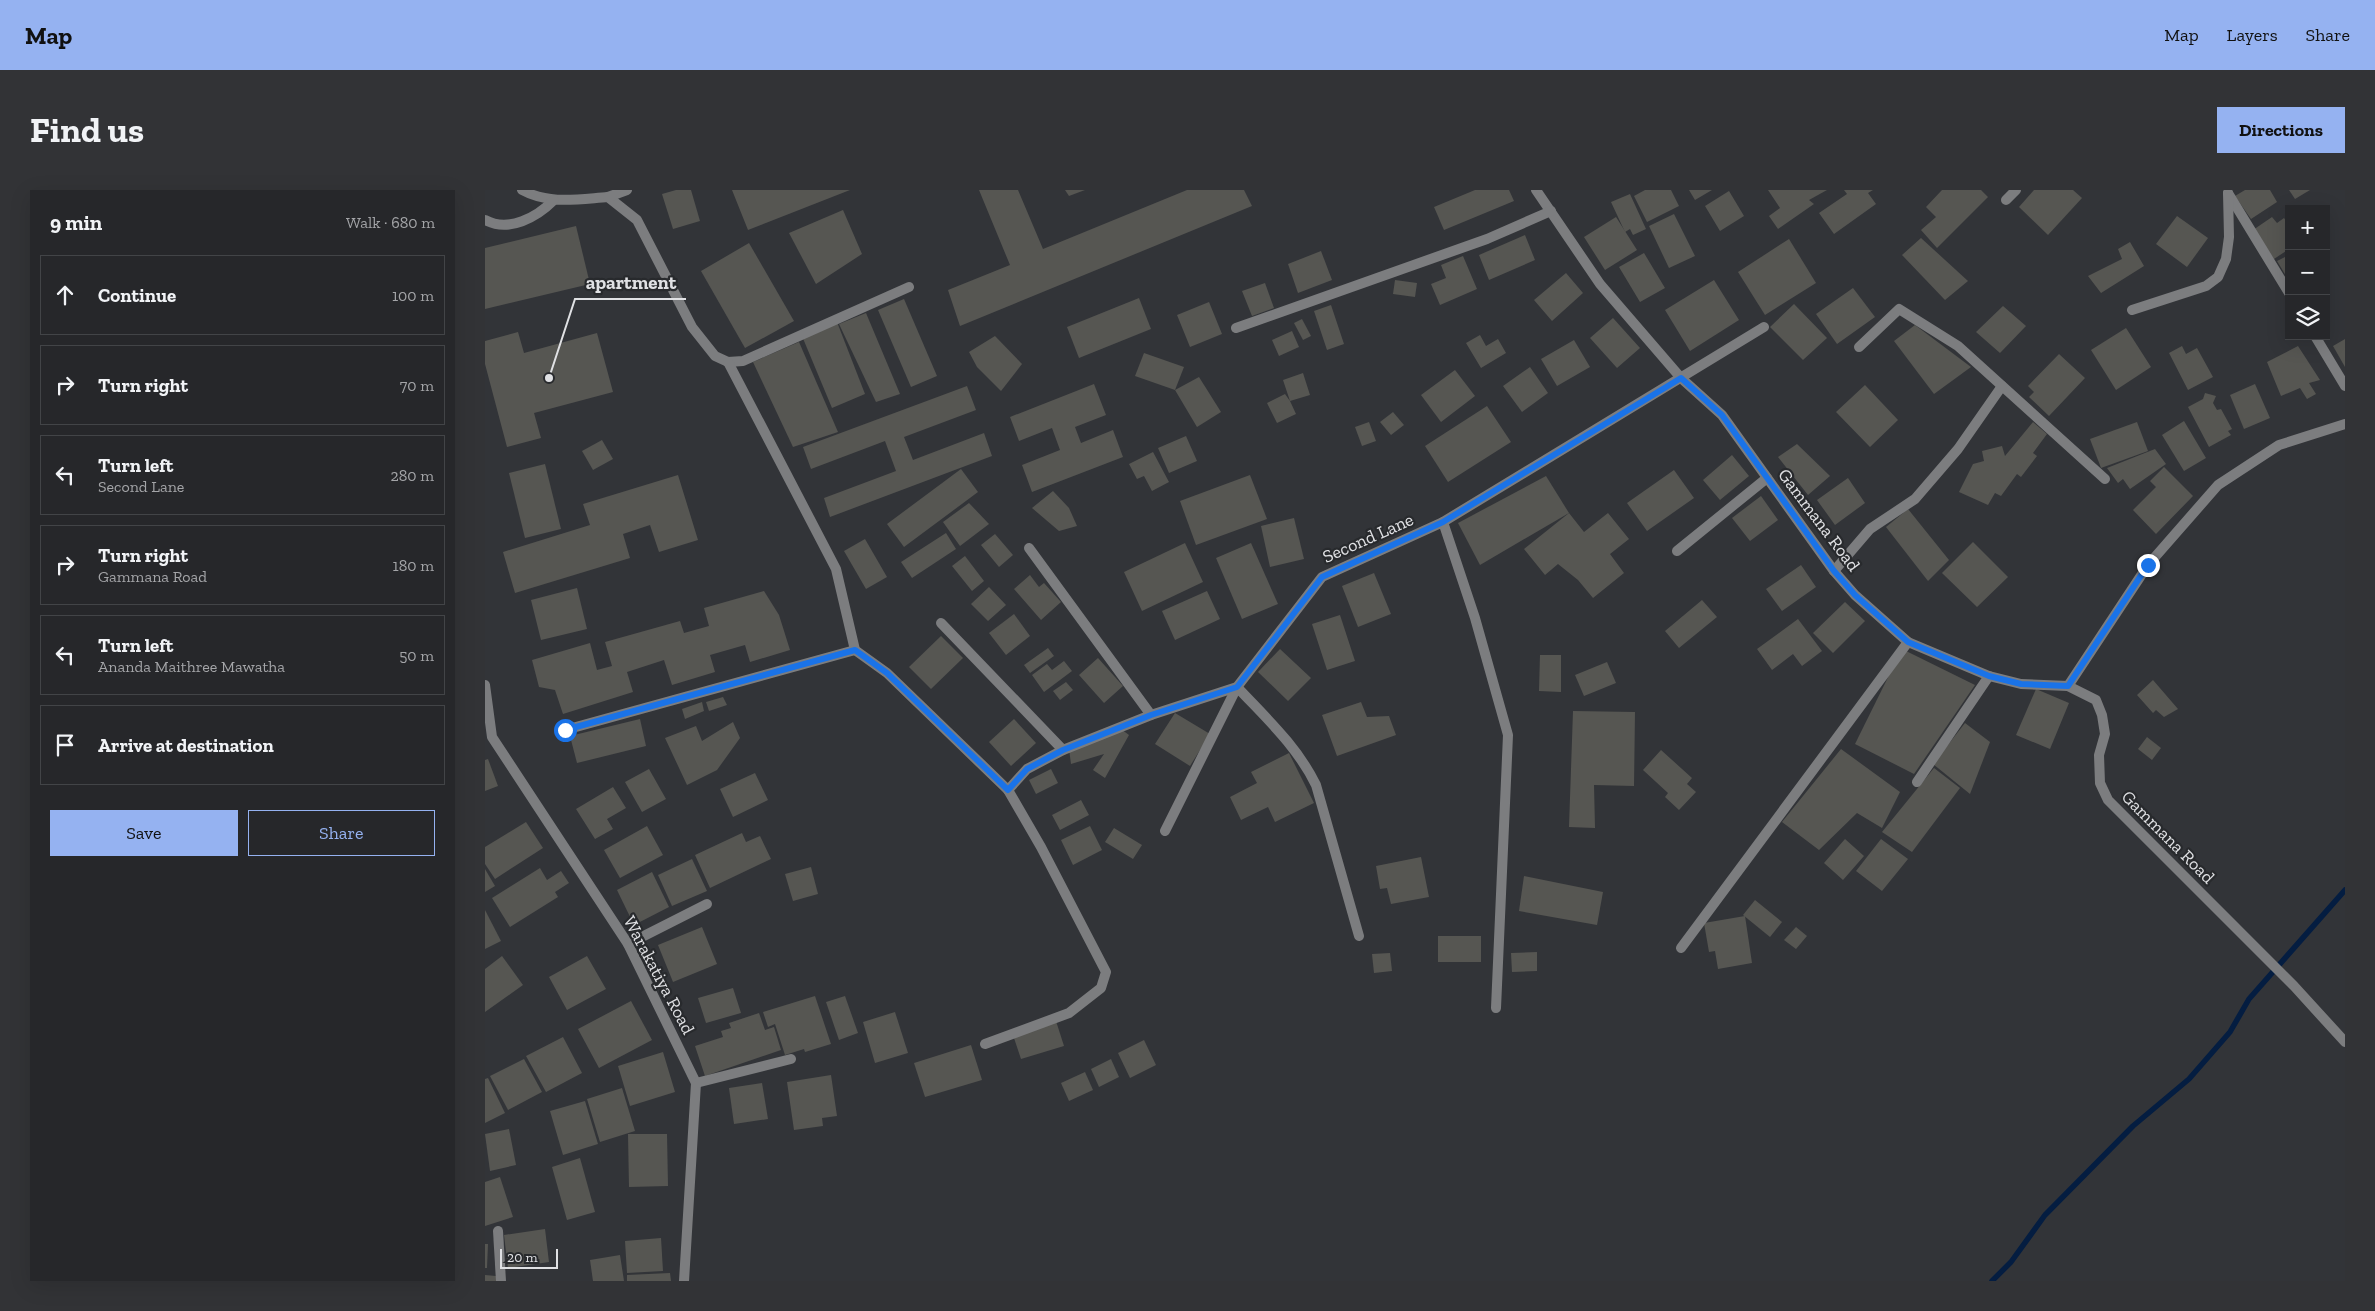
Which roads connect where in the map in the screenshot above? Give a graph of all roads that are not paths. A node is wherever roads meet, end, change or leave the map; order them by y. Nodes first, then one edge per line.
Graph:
1 (522, 190) edge
2 (627, 190) edge
3 (1536, 190) edge
4 (2016, 190) edge
5 (2227, 191) edge
6 (608, 197) junction
7 (554, 200) junction
8 (2006, 200) dead end
9 (1551, 211) junction
10 (485, 220) edge
11 (2285, 286) edge
12 (909, 287) dead end
13 (2133, 310) dead end
14 (1764, 327) dead end
15 (1236, 328) dead end
16 (2317, 340) edge
17 (1859, 347) dead end
18 (727, 362) junction
19 (1681, 378) junction
20 (2002, 386) junction
21 (2345, 386) edge
22 (2345, 424) edge
23 (1767, 478) junction
24 (2105, 479) dead end
25 (1443, 522) junction
26 (1029, 548) dead end
27 (1677, 552) dead end
28 (1834, 571) junction
29 (941, 623) dead end
30 (1908, 642) junction
31 (855, 650) junction
32 (1989, 676) junction
33 (485, 685) edge
34 (2068, 686) junction
35 (1237, 687) junction
36 (1151, 715) junction
37 (565, 730) dead end
38 (1063, 750) junction
39 (1917, 782) dead end
40 (1008, 790) junction
41 (1165, 831) dead end
42 (707, 904) dead end
43 (1359, 936) dead end
44 (628, 944) junction
45 (1681, 948) dead end
46 (1496, 1008) dead end
47 (2345, 1042) edge
48 (985, 1044) dead end
49 (791, 1059) dead end
50 (696, 1083) junction
51 (498, 1231) dead end
52 (501, 1281) edge
53 (684, 1281) edge

1 - 7 street
2 - 6 street
3 - 9 street, Gammana Road
4 - 8 street
5 - 11 street
5 - 13 street
6 - 7 street
6 - 18 street
7 - 10 street
9 - 15 street
9 - 19 street, Gammana Road
12 - 18 street
14 - 19 street, Second Lane
16 - 21 street
17 - 20 street
18 - 31 street
19 - 23 street, Gammana Road
19 - 25 street, Second Lane
20 - 24 street
20 - 28 street
22 - 34 street
23 - 27 street
23 - 28 street, Gammana Road
25 - 35 street, Second Lane
25 - 46 street
26 - 36 street
28 - 30 street, Gammana Road
29 - 38 street
30 - 32 street, Gammana Road
30 - 45 street
31 - 37 street
31 - 40 street
32 - 34 street, Gammana Road
32 - 39 street
33 - 44 street, Warakatiya Road
34 - 47 street, Gammana Road
35 - 36 street
35 - 41 street, Second Lane
35 - 43 street
36 - 38 street
38 - 40 street
40 - 48 street
42 - 44 street
44 - 50 street, Warakatiya Road
49 - 50 street
50 - 53 street, Warakatiya Road
51 - 52 street

